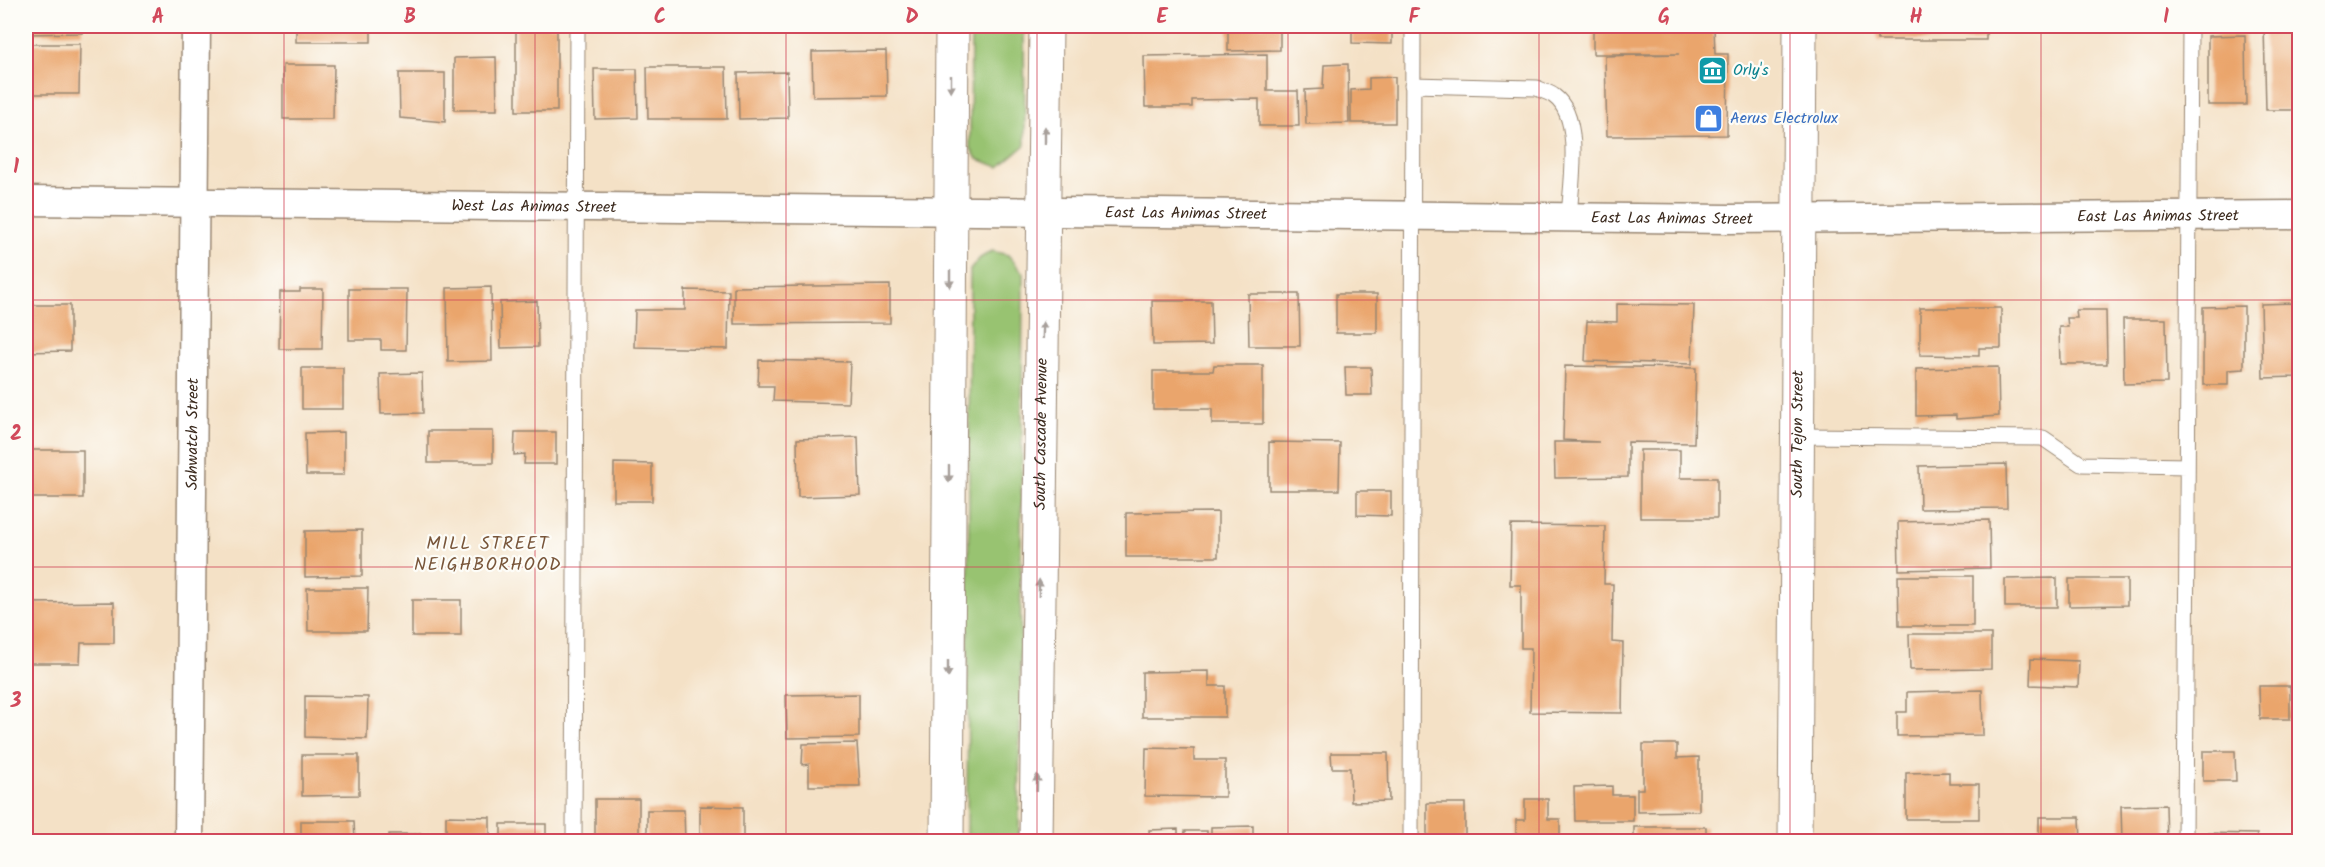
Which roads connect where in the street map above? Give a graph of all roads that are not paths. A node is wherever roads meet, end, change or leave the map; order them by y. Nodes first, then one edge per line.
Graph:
1 (196, 26) edge
2 (578, 26) edge
3 (952, 26) edge
4 (1046, 26) edge
5 (1413, 26) edge
6 (1800, 26) edge
7 (2190, 26) edge
8 (1412, 85) junction
9 (26, 201) edge
10 (195, 201) junction
11 (578, 205) junction
12 (951, 210) junction
13 (1044, 210) junction
14 (1411, 214) junction
15 (2300, 215) edge
16 (1569, 216) junction
17 (2189, 216) junction
18 (1800, 219) junction
19 (1799, 436) junction
20 (2187, 466) junction
21 (189, 842) edge
22 (574, 842) edge
23 (947, 842) edge
24 (1036, 842) edge
25 (1411, 842) edge
26 (1795, 842) edge
27 (2185, 842) edge

1 - 10 street, Sahwatch Street
2 - 11 lane
3 -> 12 street
13 -> 4 street, South Cascade Avenue
5 - 8 lane
6 - 18 street, South Tejon Street
7 - 17 lane
8 - 14 lane
8 - 16 lane
9 - 10 street, West Las Animas Street
10 - 11 street, West Las Animas Street
10 - 21 street, Sahwatch Street
11 - 12 street, West Las Animas Street
11 - 22 lane
12 - 13 street, West Las Animas Street
12 -> 23 street
13 - 14 street, East Las Animas Street
24 -> 13 street, South Cascade Avenue
14 - 16 street, East Las Animas Street
14 - 25 lane
15 - 17 street, East Las Animas Street
16 - 18 street, East Las Animas Street
17 - 18 street, East Las Animas Street
17 - 20 lane
18 - 19 street, South Tejon Street
19 - 20 lane
19 - 26 street, South Tejon Street
20 - 27 lane

